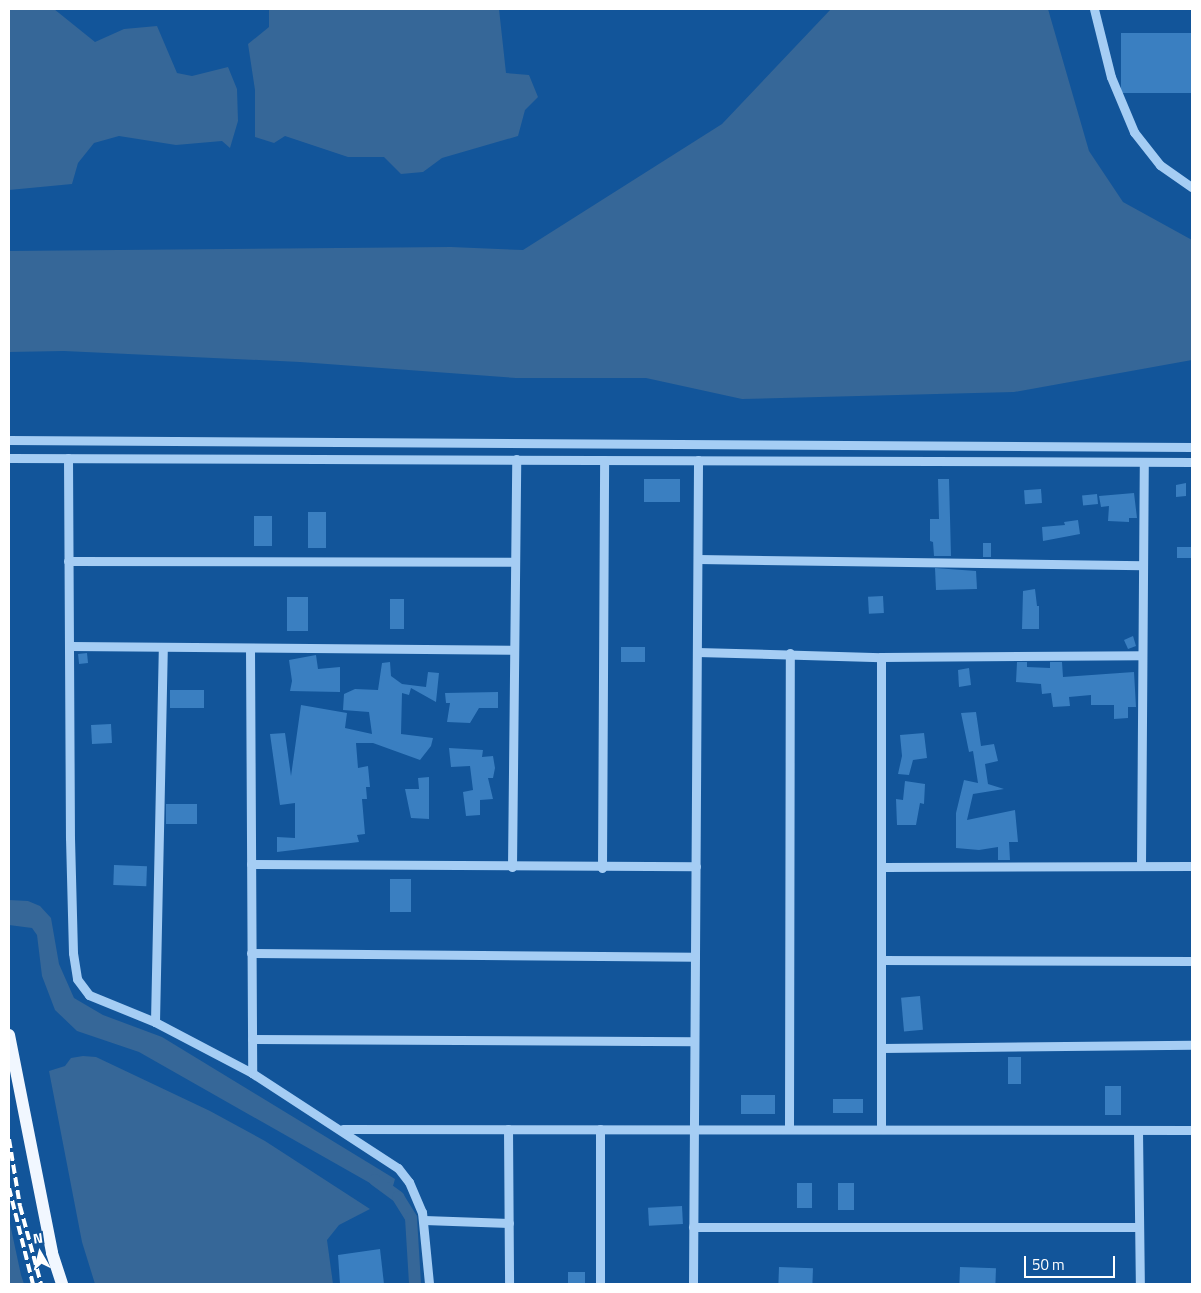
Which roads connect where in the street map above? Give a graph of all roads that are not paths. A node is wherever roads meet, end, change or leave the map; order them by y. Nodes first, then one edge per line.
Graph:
1 (1094, 9) edge
2 (1192, 187) edge
3 (9, 440) edge
4 (1192, 447) edge
5 (9, 458) edge
6 (68, 458) junction
7 (516, 460) junction
8 (604, 460) junction
9 (698, 460) junction
10 (1144, 462) junction
11 (1192, 462) edge
12 (698, 559) junction
13 (68, 561) junction
14 (515, 562) junction
15 (1143, 565) junction
16 (70, 646) junction
17 (163, 647) junction
18 (250, 648) junction
19 (514, 650) junction
20 (697, 652) junction
21 (790, 653) junction
22 (1142, 655) junction
23 (881, 656) junction
24 (251, 864) junction
25 (696, 866) junction
26 (1141, 866) junction
27 (1192, 866) edge
28 (512, 867) junction
29 (884, 867) junction
30 (602, 868) junction
31 (251, 953) junction
32 (695, 957) junction
33 (882, 960) junction
34 (1192, 961) edge
35 (155, 1022) junction
36 (9, 1035) edge
37 (252, 1038) junction
38 (694, 1041) junction
39 (1192, 1044) edge
40 (882, 1048) junction
41 (252, 1073) junction
42 (694, 1128) junction
43 (508, 1129) junction
44 (600, 1129) junction
45 (789, 1129) junction
46 (882, 1129) junction
47 (342, 1130) junction
48 (1138, 1130) junction
49 (1192, 1130) edge
50 (424, 1220) junction
51 (508, 1223) junction
52 (693, 1226) junction
53 (1138, 1227) junction
54 (62, 1284) edge
55 (429, 1284) edge
56 (509, 1284) edge
57 (600, 1284) edge
58 (693, 1284) edge
59 (1140, 1284) edge

1 - 2 street
3 - 4 street
5 - 6 street
6 - 7 street
6 - 13 street
7 - 8 street
7 - 14 street
8 - 9 street
8 - 30 street
9 - 10 street
9 - 12 street
10 - 11 street
10 - 15 street
12 - 15 street
12 - 20 street
13 - 14 street
13 - 16 street
14 - 19 street
15 - 22 street
16 - 17 street
16 - 35 street
17 - 18 street
17 - 35 street
18 - 19 street
18 - 24 street
19 - 28 street
20 - 21 street
20 - 25 street
21 - 23 street
21 - 45 street
22 - 23 street
22 - 26 street
23 - 29 street
24 - 28 street
24 - 31 street
25 - 30 street
25 - 32 street
26 - 27 street
26 - 29 street
28 - 30 street
29 - 33 street
31 - 32 street
31 - 37 street
32 - 38 street
33 - 34 street
33 - 40 street
35 - 41 street
36 - 54 main road
37 - 38 street
37 - 41 street
38 - 42 street
39 - 40 street
40 - 46 street
41 - 47 street
42 - 44 street
42 - 45 street
42 - 52 street
43 - 44 street
43 - 47 street
43 - 51 street
44 - 57 street
45 - 46 street
46 - 48 street
47 - 50 street
48 - 49 street
48 - 53 street
50 - 51 street
50 - 55 street
51 - 56 street
52 - 53 street
52 - 58 street
53 - 59 street

